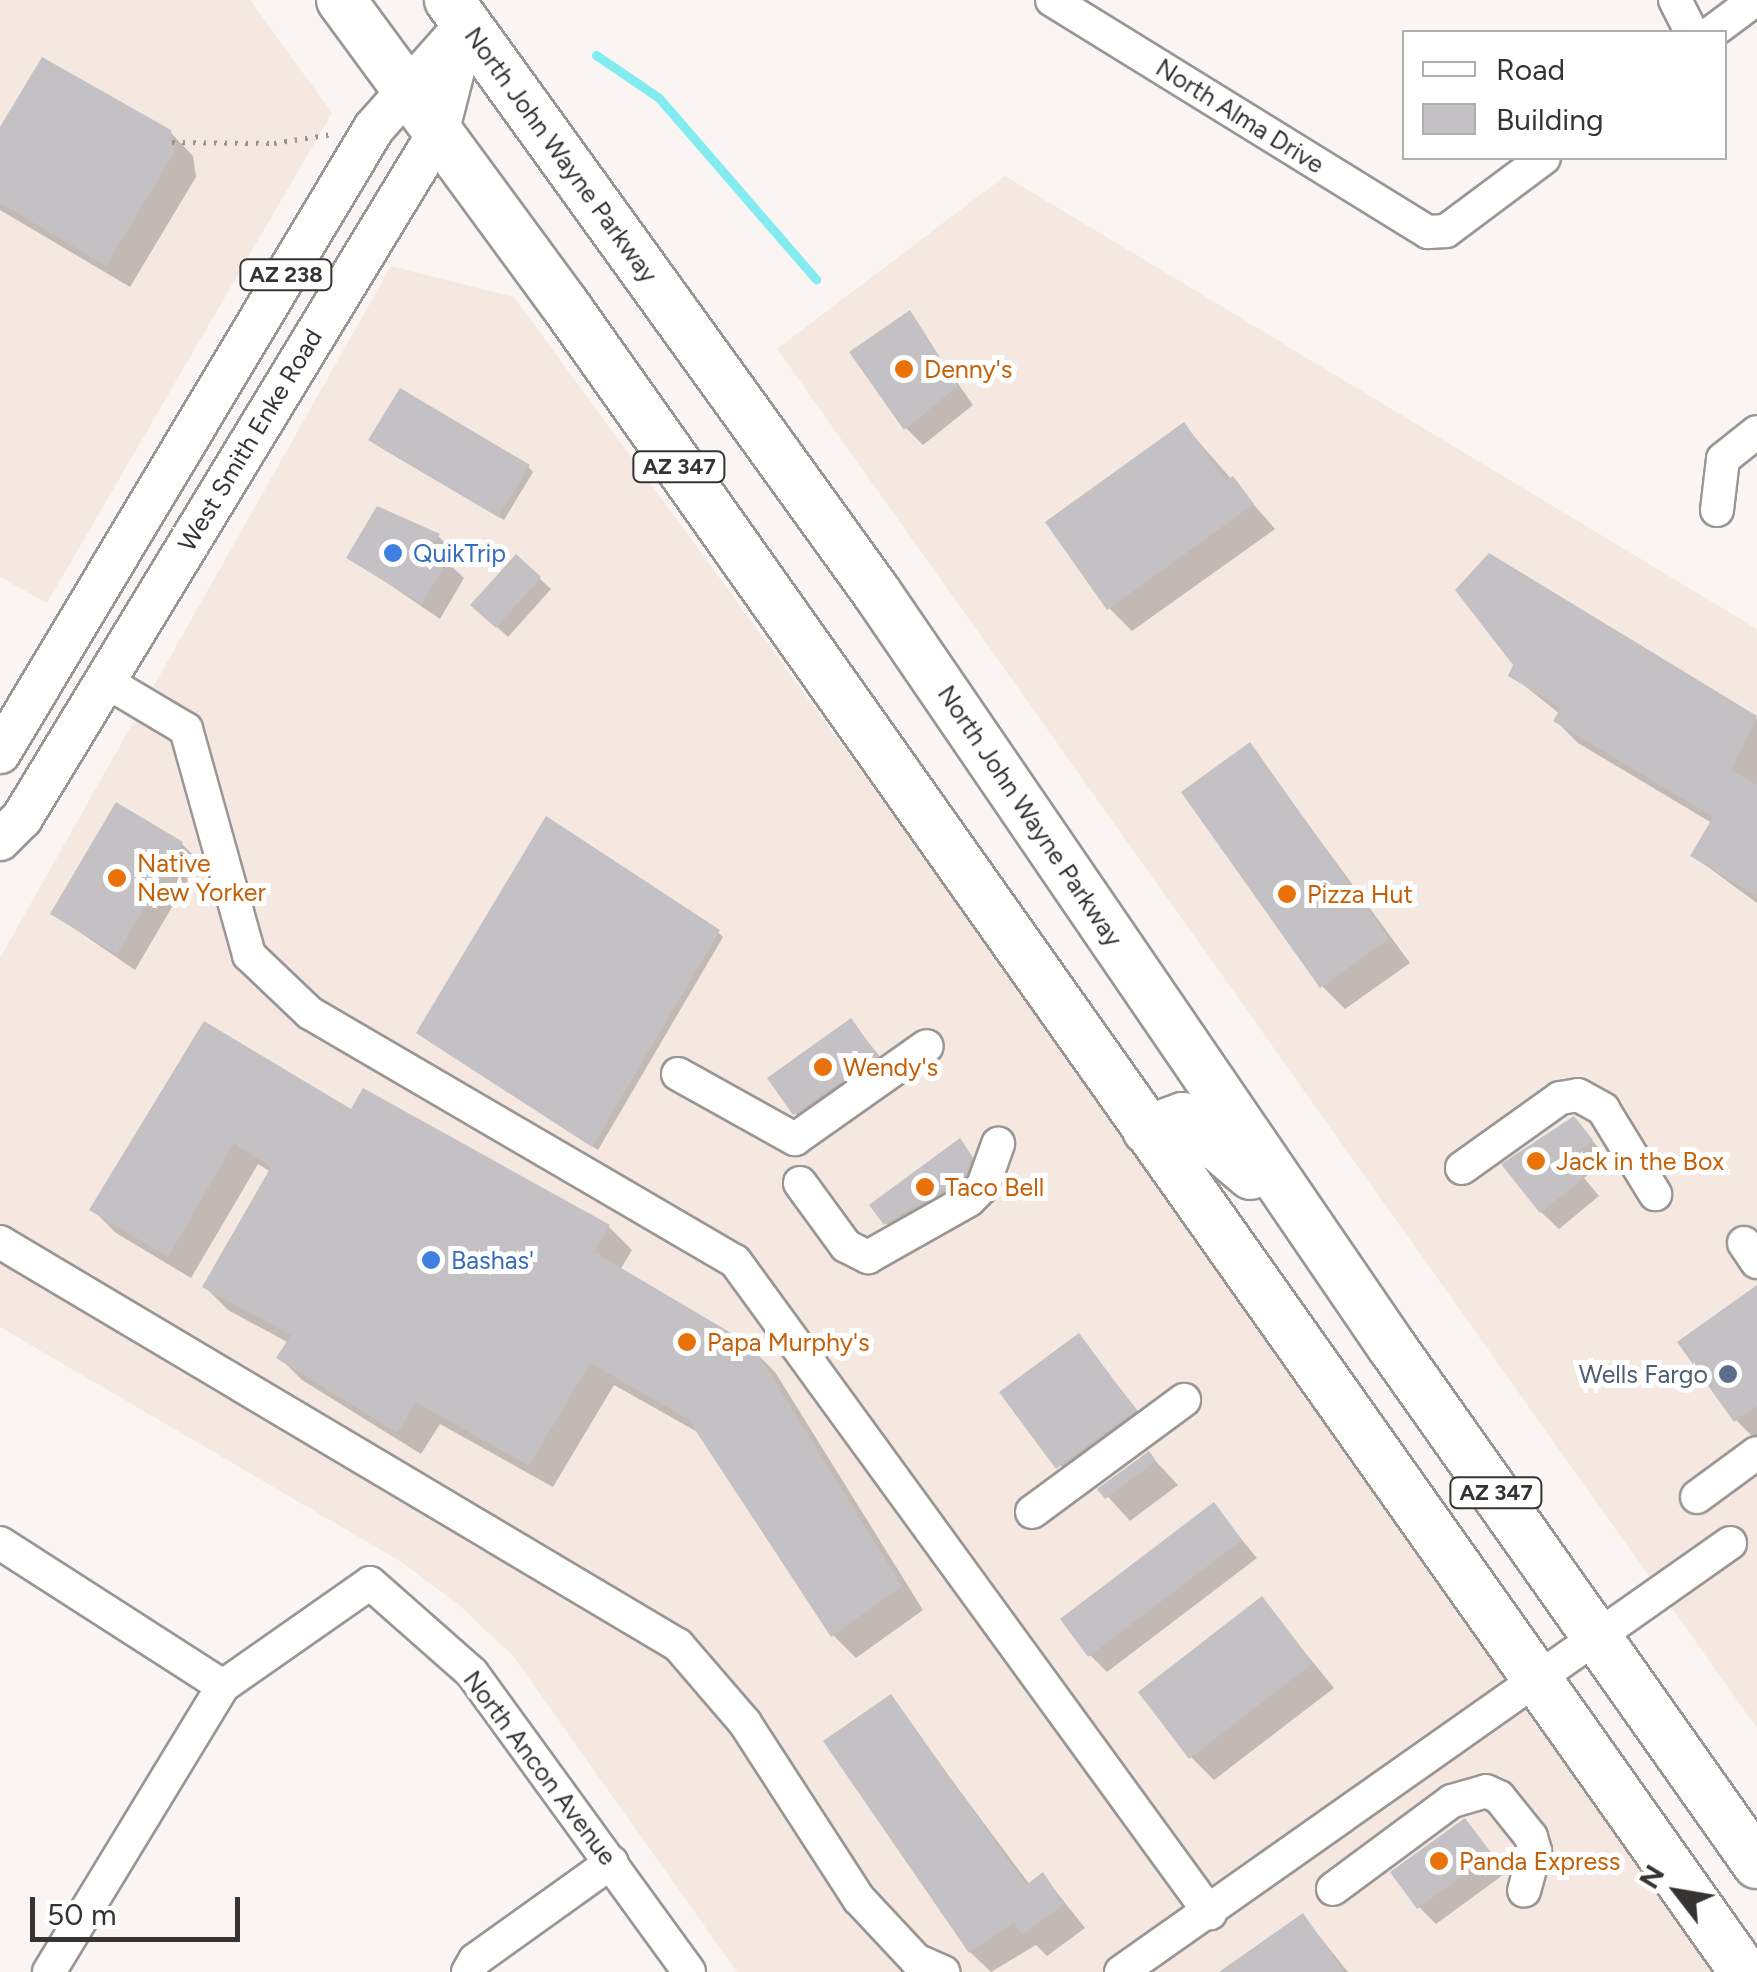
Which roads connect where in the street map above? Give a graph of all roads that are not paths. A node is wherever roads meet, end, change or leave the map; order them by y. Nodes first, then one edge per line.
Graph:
1 (341, 0) edge
2 (1052, 0) edge
3 (1675, 0) edge
4 (1755, 0) edge
5 (465, 8) edge
6 (1690, 30) edge
7 (1715, 30) edge
8 (408, 91) junction
9 (438, 133) junction
10 (1541, 160) edge
11 (1757, 432) edge
12 (172, 464) junction
13 (1717, 510) dead end
14 (104, 680) junction
15 (0, 754) edge
16 (0, 840) edge
17 (927, 1046) dead end
18 (678, 1074) dead end
19 (1147, 1130) junction
20 (998, 1144) dead end
21 (1462, 1168) dead end
22 (800, 1183) dead end
23 (1656, 1194) dead end
24 (1316, 1235) junction
25 (0, 1242) edge
26 (1184, 1400) dead end
27 (1757, 1453) edge
28 (1697, 1498) dead end
29 (1032, 1512) dead end
30 (1730, 1543) dead end
31 (0, 1544) edge
32 (1599, 1640) junction
33 (1535, 1684) junction
34 (223, 1686) junction
35 (612, 1862) junction
36 (1757, 1864) edge
37 (1333, 1889) dead end
38 (1524, 1891) dead end
39 (1210, 1913) junction
40 (48, 1972) edge
41 (468, 1972) edge
42 (689, 1972) edge
43 (944, 1972) edge
44 (1122, 1972) edge
45 (1744, 1972) edge

1 - 8 highway, AZ 347
2 - 10 street, North Alma Drive
3 - 6 street
4 - 7 street
5 - 8 main road, AZ 238
5 - 9 main road, West Smith Enke Road / AZ 238
5 - 24 highway, North John Wayne Parkway / AZ 347
8 - 9 highway, AZ 347
8 - 12 main road, AZ 238
9 - 14 main road, West Smith Enke Road / AZ 238
9 - 19 highway, AZ 347
11 - 13 street
12 - 14 main road
12 - 15 main road, AZ 238
14 - 16 main road, West Smith Enke Road / AZ 238
14 - 39 street
17 - 18 street
19 - 24 highway
19 - 33 highway, AZ 347
20 - 22 street
21 - 23 street
24 - 32 highway, North John Wayne Parkway / AZ 347
25 - 43 street
26 - 29 street
27 - 28 street
30 - 32 street
31 - 34 street
32 - 33 street
32 - 36 highway, North John Wayne Parkway / AZ 347
33 - 39 street
33 - 45 highway, AZ 347
34 - 35 street, North Ancon Avenue
34 - 40 street
35 - 41 street
35 - 42 street, North Ancon Avenue
37 - 38 street
39 - 44 street

